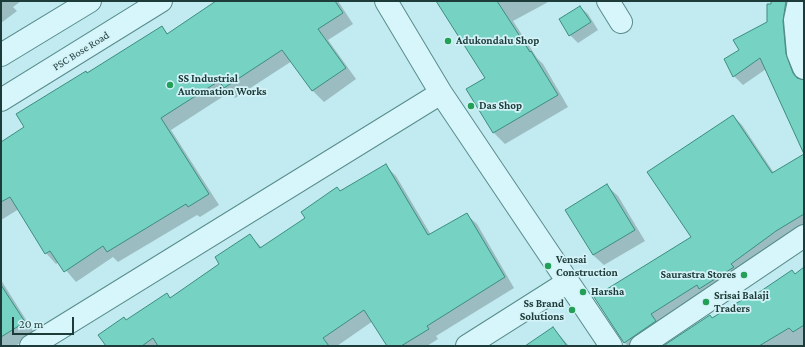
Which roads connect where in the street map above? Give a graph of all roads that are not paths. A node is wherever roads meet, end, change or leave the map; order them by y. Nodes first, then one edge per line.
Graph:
1 (90, 1) edge
2 (161, 1) edge
3 (386, 1) edge
4 (608, 1) edge
5 (799, 1) edge
6 (621, 22) dead end
7 (1, 55) edge
8 (804, 68) edge
9 (441, 93) junction
10 (1, 100) edge
11 (804, 236) edge
12 (568, 282) junction
13 (31, 346) edge
14 (467, 346) edge
15 (611, 346) edge
16 (641, 346) edge

1 - 7 street
2 - 10 street, PSC Bose Road
3 - 9 street
4 - 6 street
5 - 8 street
9 - 12 street
9 - 13 street
11 - 16 street
12 - 14 street
12 - 15 street

